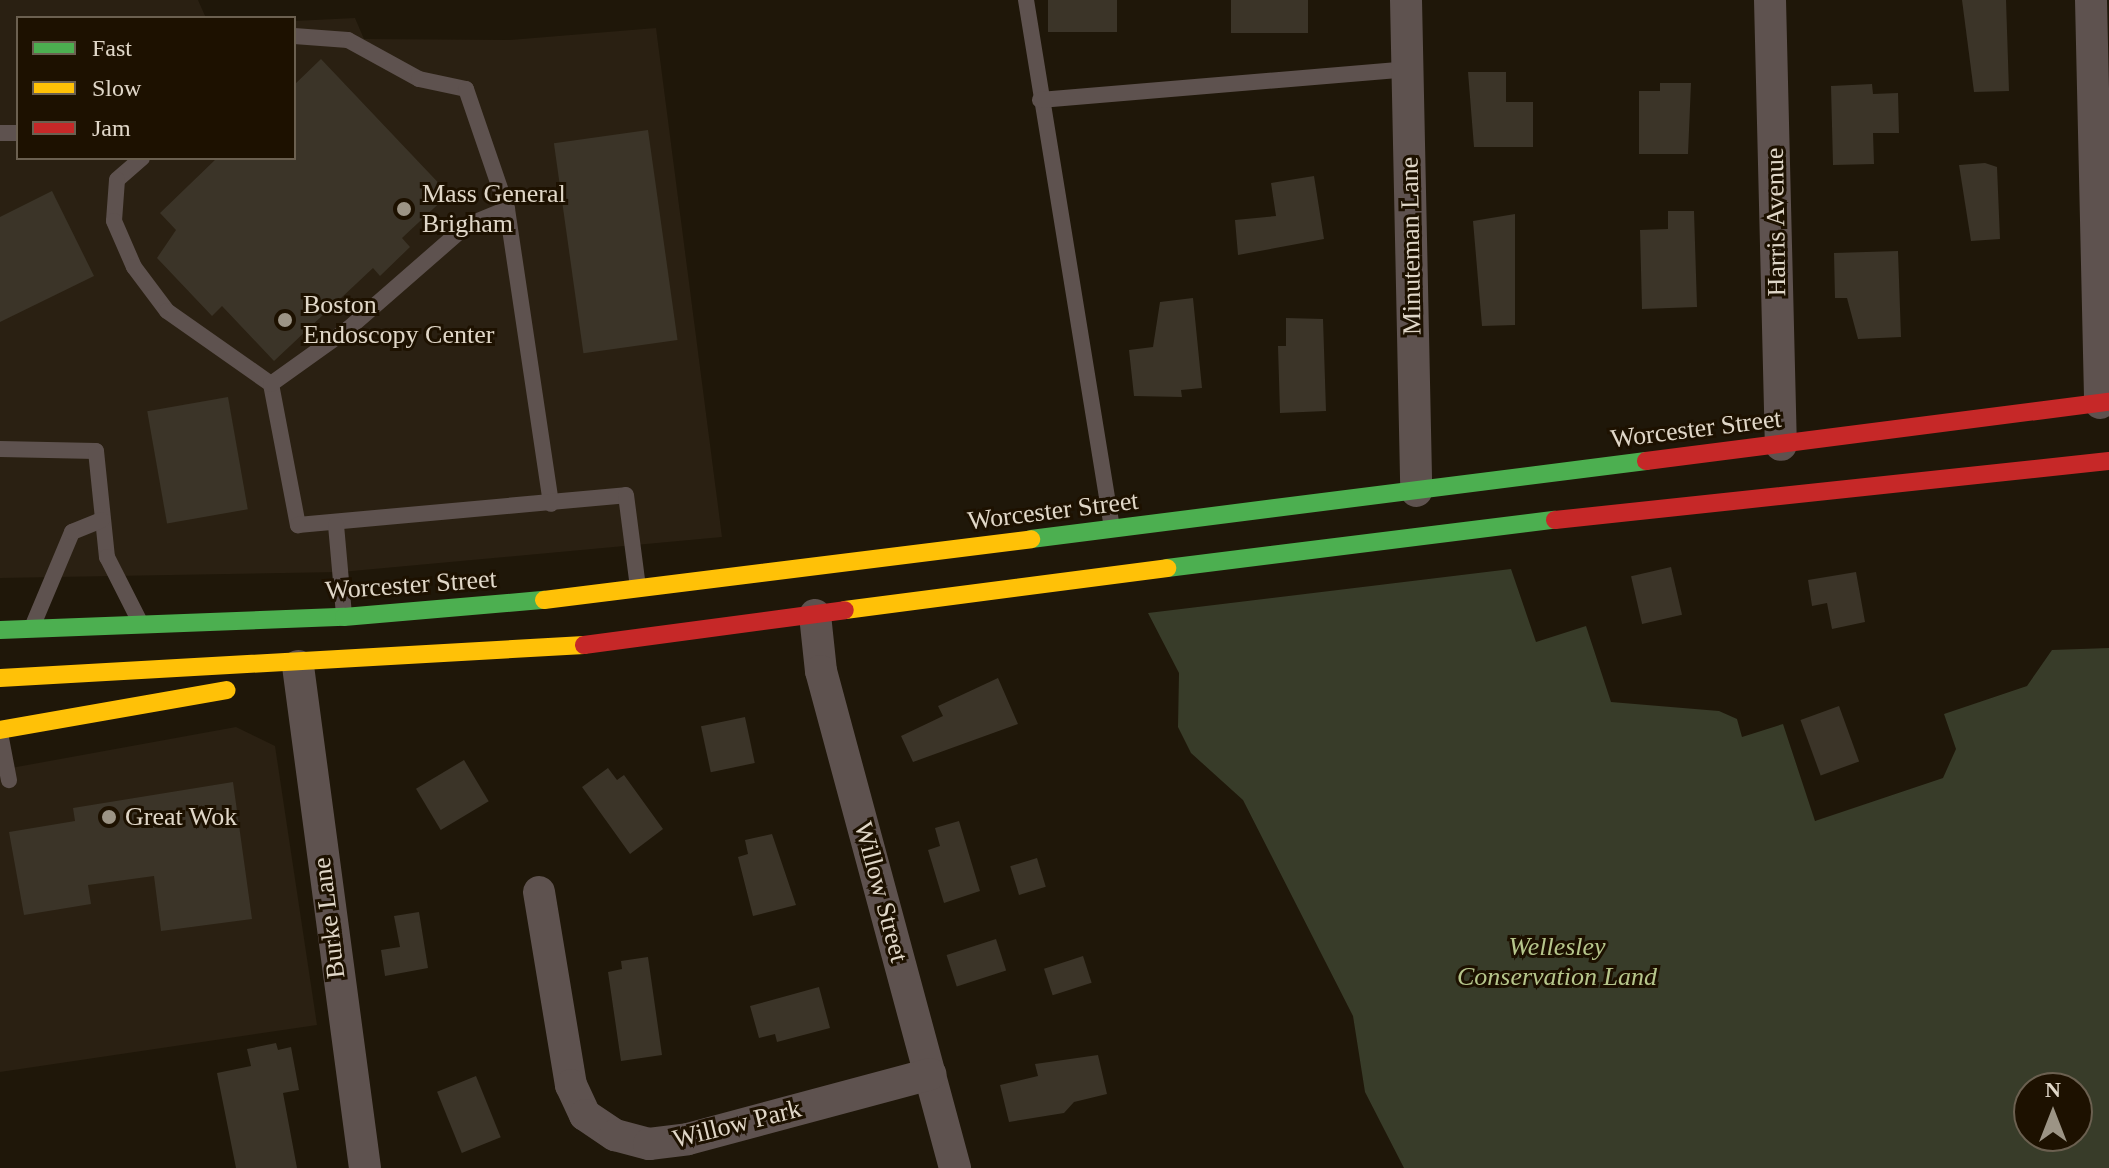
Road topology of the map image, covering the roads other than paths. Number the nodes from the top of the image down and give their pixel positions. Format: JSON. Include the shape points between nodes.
{"nodes":[{"id":1,"x":1026,"y":0,"type":"edge"},
{"id":2,"x":1406,"y":0,"type":"edge"},
{"id":3,"x":1770,"y":0,"type":"edge"},
{"id":4,"x":2091,"y":0,"type":"edge"},
{"id":5,"x":296,"y":36,"type":"edge"},
{"id":6,"x":1407,"y":69,"type":"junction"},
{"id":7,"x":1040,"y":100,"type":"junction"},
{"id":8,"x":140,"y":160,"type":"edge"},
{"id":9,"x":507,"y":209,"type":"junction"},
{"id":10,"x":271,"y":384,"type":"junction"},
{"id":11,"x":2105,"y":403,"type":"edge"},
{"id":12,"x":1781,"y":445,"type":"junction"},
{"id":13,"x":0,"y":449,"type":"edge"},
{"id":14,"x":2109,"y":461,"type":"edge"},
{"id":15,"x":1416,"y":491,"type":"junction"},
{"id":16,"x":551,"y":504,"type":"junction"},
{"id":17,"x":102,"y":520,"type":"junction"},
{"id":18,"x":336,"y":525,"type":"junction"},
{"id":19,"x":1113,"y":529,"type":"junction"},
{"id":20,"x":639,"y":590,"type":"junction"},
{"id":21,"x":815,"y":615,"type":"junction"},
{"id":22,"x":344,"y":617,"type":"junction"},
{"id":23,"x":142,"y":625,"type":"junction"},
{"id":24,"x":31,"y":629,"type":"junction"},
{"id":25,"x":0,"y":630,"type":"edge"},
{"id":26,"x":298,"y":666,"type":"junction"},
{"id":27,"x":0,"y":678,"type":"edge"},
{"id":28,"x":0,"y":732,"type":"edge"},
{"id":29,"x":9,"y":780,"type":"dead end"},
{"id":30,"x":539,"y":892,"type":"dead end"},
{"id":31,"x":930,"y":1074,"type":"junction"},
{"id":32,"x":365,"y":1168,"type":"edge"},
{"id":33,"x":955,"y":1168,"type":"edge"}],
"edges":[{"from":1,"to":7,"type":"lane"},
{"from":2,"to":6,"type":"street","name":"Minuteman Lane"},
{"from":3,"to":12,"type":"street","name":"Harris Avenue"},
{"from":4,"to":11,"type":"street"},
{"from":5,"to":9,"type":"lane","via":[[348,40],[419,79],[466,89]]},
{"from":6,"to":7,"type":"lane"},
{"from":6,"to":15,"type":"street","name":"Minuteman Lane"},
{"from":7,"to":19,"type":"lane"},
{"from":8,"to":10,"type":"lane","via":[[112,192],[112,216],[134,267],[180,322]]},
{"from":9,"to":10,"type":"lane","via":[[466,226],[348,329]]},
{"from":9,"to":16,"type":"lane"},
{"from":10,"to":18,"type":"lane","via":[[294,520],[305,527]]},
{"from":11,"to":12,"type":"highway","name":"Worcester Street"},
{"from":12,"to":15,"type":"highway","name":"Worcester Street"},
{"from":13,"to":17,"type":"lane","via":[[96,451]]},
{"from":14,"to":21,"type":"highway","via":[[1428,533]]},
{"from":15,"to":19,"type":"highway","name":"Worcester Street"},
{"from":16,"to":18,"type":"lane"},
{"from":16,"to":20,"type":"lane","via":[[626,495]]},
{"from":17,"to":23,"type":"lane","via":[[113,576]]},
{"from":17,"to":24,"type":"lane","via":[[72,532],[55,587]]},
{"from":18,"to":22,"type":"lane"},
{"from":19,"to":20,"type":"highway","name":"Worcester Street"},
{"from":20,"to":22,"type":"highway","name":"Worcester Street"},
{"from":21,"to":26,"type":"highway","via":[[561,647]]},
{"from":21,"to":31,"type":"street","name":"Willow Street","via":[[821,671]]},
{"from":22,"to":23,"type":"highway","name":"Worcester Street"},
{"from":23,"to":24,"type":"highway","name":"Worcester Street"},
{"from":24,"to":25,"type":"highway","name":"Worcester Street"},
{"from":26,"to":27,"type":"highway"},
{"from":26,"to":28,"type":"highway","via":[[207,697]]},
{"from":26,"to":32,"type":"street","name":"Burke Lane"},
{"from":28,"to":29,"type":"lane"},
{"from":30,"to":31,"type":"street","name":"Willow Park","via":[[571,1085],[585,1115],[615,1135],[649,1144],[688,1139]]},
{"from":31,"to":33,"type":"street","name":"Willow Street"}]}
